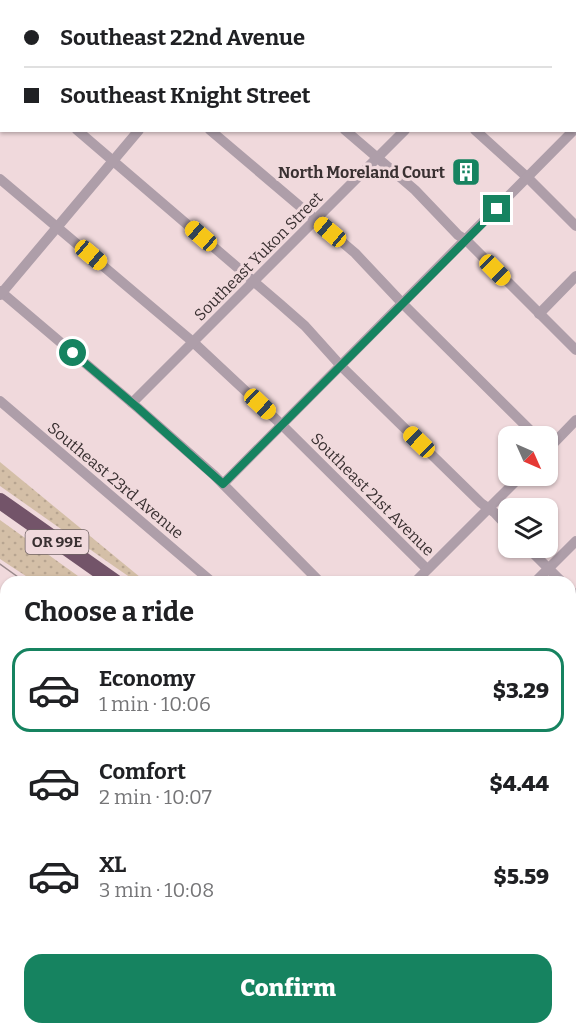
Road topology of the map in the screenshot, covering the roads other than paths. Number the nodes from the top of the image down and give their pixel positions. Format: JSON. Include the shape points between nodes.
{"nodes":[{"id":1,"x":79,"y":132,"type":"edge"},
{"id":2,"x":138,"y":132,"type":"edge"},
{"id":3,"x":212,"y":132,"type":"edge"},
{"id":4,"x":347,"y":132,"type":"edge"},
{"id":5,"x":403,"y":132,"type":"edge"},
{"id":6,"x":477,"y":132,"type":"edge"},
{"id":7,"x":573,"y":132,"type":"edge"},
{"id":8,"x":377,"y":158,"type":"junction"},
{"id":9,"x":114,"y":161,"type":"junction"},
{"id":10,"x":528,"y":178,"type":"junction"},
{"id":11,"x":0,"y":179,"type":"edge"},
{"id":12,"x":316,"y":220,"type":"junction"},
{"id":13,"x":576,"y":226,"type":"edge"},
{"id":14,"x":57,"y":227,"type":"junction"},
{"id":15,"x":466,"y":240,"type":"junction"},
{"id":16,"x":576,"y":276,"type":"edge"},
{"id":17,"x":254,"y":281,"type":"junction"},
{"id":18,"x":1,"y":293,"type":"edge"},
{"id":19,"x":403,"y":304,"type":"junction"},
{"id":20,"x":539,"y":314,"type":"junction"},
{"id":21,"x":194,"y":342,"type":"junction"},
{"id":22,"x":576,"y":350,"type":"edge"},
{"id":23,"x":341,"y":366,"type":"junction"},
{"id":24,"x":0,"y":401,"type":"edge"},
{"id":25,"x":132,"y":403,"type":"junction"},
{"id":26,"x":576,"y":420,"type":"edge"},
{"id":27,"x":282,"y":425,"type":"junction"},
{"id":28,"x":526,"y":426,"type":"edge"},
{"id":29,"x":558,"y":439,"type":"edge"},
{"id":30,"x":223,"y":484,"type":"junction"},
{"id":31,"x":511,"y":486,"type":"edge"},
{"id":32,"x":0,"y":501,"type":"edge"},
{"id":33,"x":488,"y":508,"type":"junction"},
{"id":34,"x":0,"y":512,"type":"edge"},
{"id":35,"x":498,"y":516,"type":"edge"},
{"id":36,"x":576,"y":541,"type":"edge"},
{"id":37,"x":538,"y":558,"type":"edge"},
{"id":38,"x":548,"y":568,"type":"junction"},
{"id":39,"x":427,"y":569,"type":"junction"},
{"id":40,"x":91,"y":576,"type":"edge"},
{"id":41,"x":106,"y":576,"type":"edge"},
{"id":42,"x":205,"y":576,"type":"edge"},
{"id":43,"x":314,"y":576,"type":"edge"},
{"id":44,"x":421,"y":576,"type":"edge"},
{"id":45,"x":541,"y":576,"type":"edge"},
{"id":46,"x":556,"y":576,"type":"edge"}],
"edges":[{"from":1,"to":9,"type":"street"},
{"from":2,"to":9,"type":"street"},
{"from":3,"to":12,"type":"street"},
{"from":4,"to":8,"type":"street"},
{"from":5,"to":8,"type":"street","name":"Southeast Yukon Street"},
{"from":6,"to":10,"type":"street"},
{"from":7,"to":10,"type":"street"},
{"from":8,"to":12,"type":"street","name":"Southeast Yukon Street"},
{"from":8,"to":15,"type":"street"},
{"from":9,"to":14,"type":"street"},
{"from":9,"to":17,"type":"street"},
{"from":10,"to":13,"type":"street"},
{"from":10,"to":15,"type":"street"},
{"from":11,"to":14,"type":"street","name":"Southeast 21st Avenue"},
{"from":12,"to":17,"type":"street","name":"Southeast Yukon Street"},
{"from":12,"to":19,"type":"street","via":[[355,253]]},
{"from":14,"to":18,"type":"street"},
{"from":14,"to":21,"type":"street","name":"Southeast 21st Avenue"},
{"from":15,"to":19,"type":"street"},
{"from":15,"to":20,"type":"street"},
{"from":16,"to":20,"type":"street"},
{"from":17,"to":21,"type":"street","name":"Southeast Yukon Street"},
{"from":17,"to":23,"type":"street","via":[[305,326]]},
{"from":18,"to":25,"type":"street"},
{"from":19,"to":23,"type":"street"},
{"from":19,"to":28,"type":"street"},
{"from":20,"to":22,"type":"street"},
{"from":21,"to":25,"type":"street","name":"Southeast Yukon Street"},
{"from":21,"to":27,"type":"street","name":"Southeast 21st Avenue"},
{"from":23,"to":27,"type":"street"},
{"from":23,"to":33,"type":"street"},
{"from":24,"to":42,"type":"street","name":"Southeast 23rd Avenue"},
{"from":25,"to":30,"type":"street"},
{"from":26,"to":29,"type":"street"},
{"from":27,"to":30,"type":"street"},
{"from":27,"to":39,"type":"street","name":"Southeast 21st Avenue"},
{"from":30,"to":43,"type":"street"},
{"from":31,"to":33,"type":"street"},
{"from":32,"to":41,"type":"highway","number":"OR 99E"},
{"from":33,"to":35,"type":"street"},
{"from":33,"to":39,"type":"street"},
{"from":34,"to":40,"type":"highway","number":"OR 99E"},
{"from":36,"to":38,"type":"street"},
{"from":37,"to":38,"type":"street"},
{"from":38,"to":45,"type":"street"},
{"from":38,"to":46,"type":"street"},
{"from":39,"to":44,"type":"street"}]}
